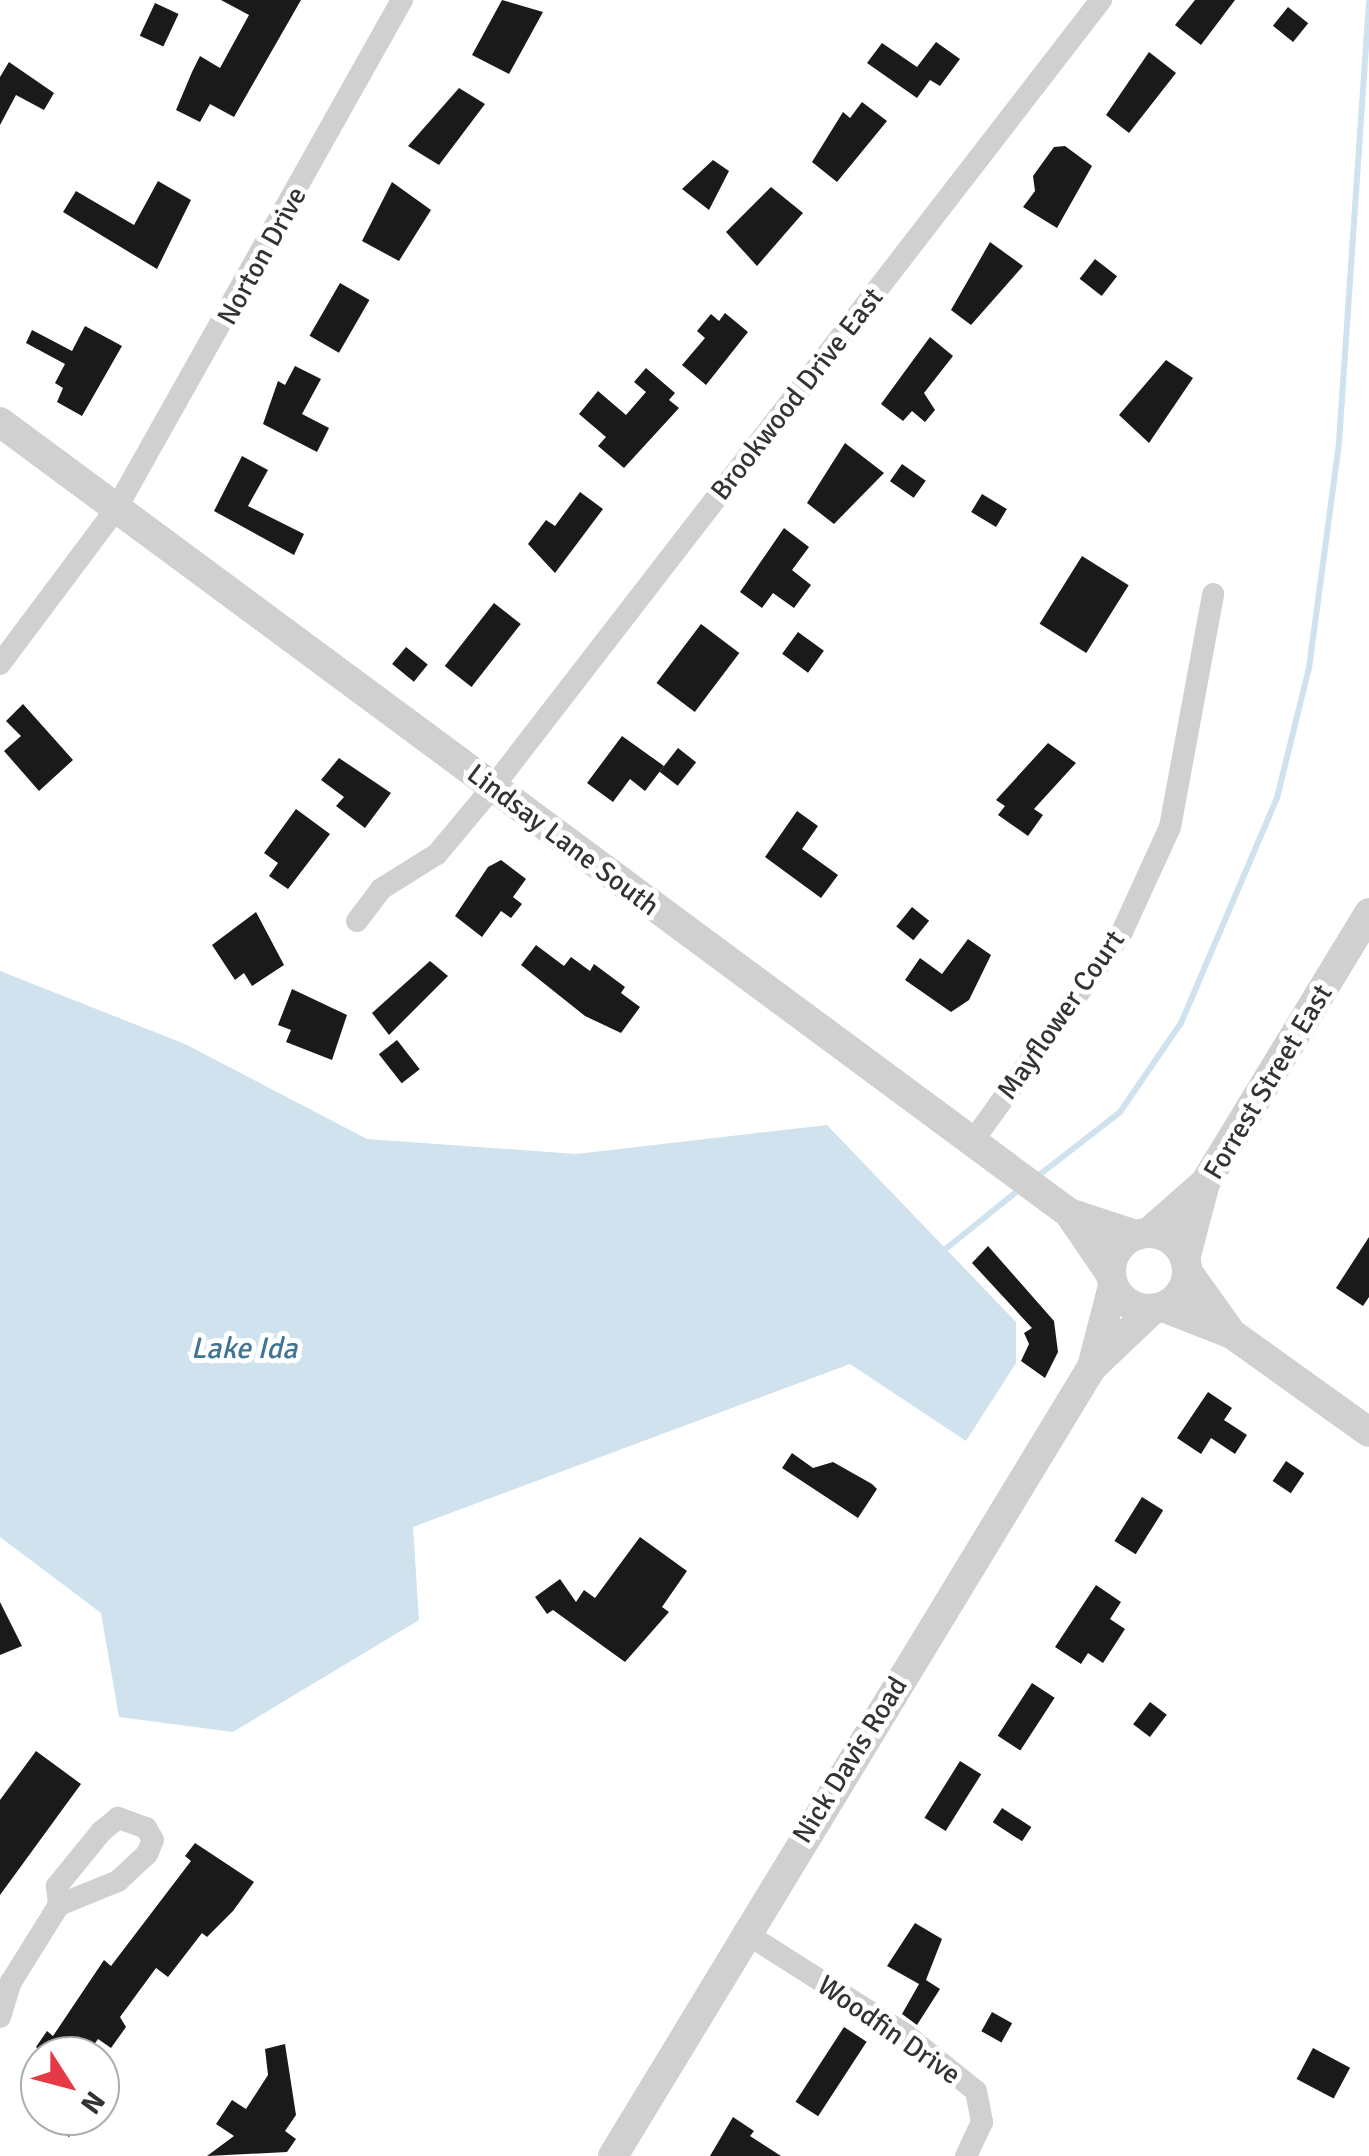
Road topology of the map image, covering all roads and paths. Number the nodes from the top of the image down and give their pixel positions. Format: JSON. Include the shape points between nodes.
{"nodes":[{"id":1,"x":402,"y":0,"type":"edge"},
{"id":2,"x":1100,"y":0,"type":"edge"},
{"id":3,"x":0,"y":422,"type":"edge"},
{"id":4,"x":116,"y":509,"type":"junction"},
{"id":5,"x":1213,"y":594,"type":"dead end"},
{"id":6,"x":0,"y":664,"type":"edge"},
{"id":7,"x":493,"y":787,"type":"junction"},
{"id":8,"x":1369,"y":913,"type":"edge"},
{"id":9,"x":357,"y":921,"type":"dead end"},
{"id":10,"x":973,"y":1141,"type":"junction"},
{"id":11,"x":1204,"y":1183,"type":"junction"},
{"id":12,"x":1069,"y":1213,"type":"junction"},
{"id":13,"x":1142,"y":1234,"type":"junction"},
{"id":14,"x":1186,"y":1264,"type":"junction"},
{"id":15,"x":1112,"y":1280,"type":"junction"},
{"id":16,"x":1157,"y":1308,"type":"junction"},
{"id":17,"x":1232,"y":1334,"type":"junction"},
{"id":18,"x":1092,"y":1368,"type":"junction"},
{"id":19,"x":1369,"y":1432,"type":"edge"},
{"id":20,"x":59,"y":1905,"type":"dead end"},
{"id":21,"x":744,"y":1932,"type":"junction"},
{"id":22,"x":0,"y":2017,"type":"edge"},
{"id":23,"x":613,"y":2156,"type":"edge"},
{"id":24,"x":966,"y":2156,"type":"edge"}],
"edges":[{"from":1,"to":4,"type":"street","name":"Norton Drive"},
{"from":2,"to":7,"type":"street","name":"Brookwood Drive East"},
{"from":3,"to":4,"type":"street","name":"Lindsay Lane South"},
{"from":4,"to":6,"type":"street","name":"Norton Drive"},
{"from":4,"to":7,"type":"street","name":"Lindsay Lane South"},
{"from":5,"to":10,"type":"street","name":"Mayflower Court","via":[[1170,826],[1122,932]]},
{"from":7,"to":9,"type":"street","name":"Brookwood Drive East","via":[[437,854],[381,889]]},
{"from":7,"to":10,"type":"street","name":"Lindsay Lane South"},
{"from":8,"to":11,"type":"street","name":"Forrest Street East"},
{"from":10,"to":12,"type":"street","name":"Lindsay Lane South"},
{"from":11,"to":13,"type":"street"},
{"from":11,"to":14,"type":"street","name":"Forrest Street East"},
{"from":12,"to":13,"type":"street","name":"Lindsay Lane South"},
{"from":12,"to":15,"type":"street"},
{"from":13,"to":14,"type":"street","via":[[1171,1239]]},
{"from":13,"to":15,"type":"street","via":[[1118,1249]]},
{"from":14,"to":16,"type":"street","via":[[1180,1294]]},
{"from":14,"to":17,"type":"street"},
{"from":15,"to":16,"type":"street","via":[[1131,1305]]},
{"from":15,"to":18,"type":"street","name":"Nick Davis Road"},
{"from":16,"to":17,"type":"street"},
{"from":16,"to":18,"type":"street","name":"Nick Davis Road"},
{"from":17,"to":19,"type":"street"},
{"from":18,"to":21,"type":"street","name":"Nick Davis Road"},
{"from":20,"to":22,"type":"street","via":[[11,1982]]},
{"from":21,"to":23,"type":"street","name":"Nick Davis Road"},
{"from":21,"to":24,"type":"street","name":"Woodfin Drive","via":[[905,2034],[976,2092],[982,2122]]}]}
